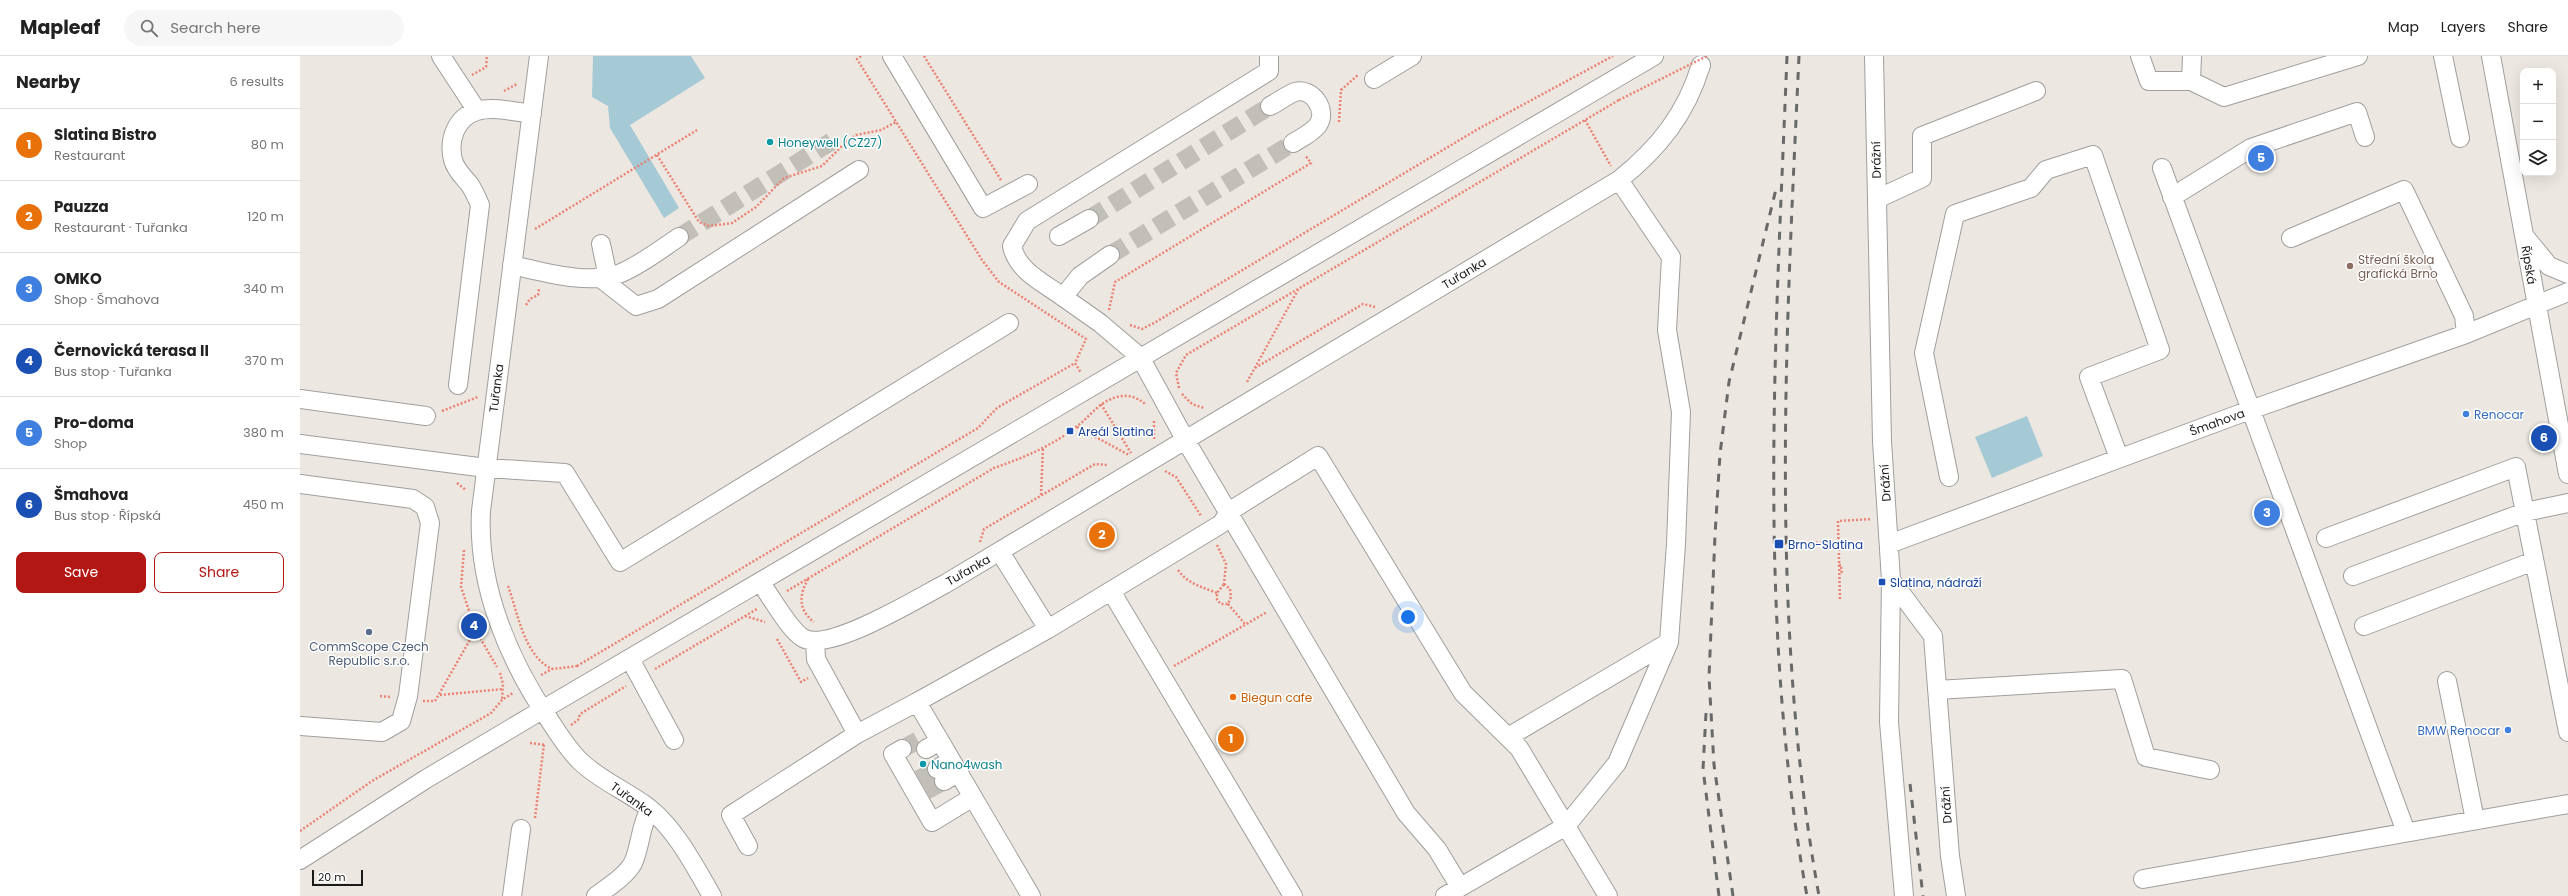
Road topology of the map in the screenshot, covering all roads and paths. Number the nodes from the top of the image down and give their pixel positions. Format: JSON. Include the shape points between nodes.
{"nodes":[{"id":1,"x":440,"y":56,"type":"edge"},
{"id":2,"x":487,"y":56,"type":"edge"},
{"id":3,"x":540,"y":56,"type":"edge"},
{"id":4,"x":861,"y":56,"type":"edge"},
{"id":5,"x":892,"y":56,"type":"edge"},
{"id":6,"x":924,"y":56,"type":"edge"},
{"id":7,"x":1269,"y":56,"type":"edge"},
{"id":8,"x":1412,"y":56,"type":"edge"},
{"id":9,"x":1613,"y":56,"type":"edge"},
{"id":10,"x":1654,"y":56,"type":"edge"},
{"id":11,"x":1874,"y":56,"type":"edge"},
{"id":12,"x":2140,"y":56,"type":"edge"},
{"id":13,"x":2192,"y":56,"type":"edge"},
{"id":14,"x":2358,"y":56,"type":"edge"},
{"id":15,"x":2444,"y":56,"type":"edge"},
{"id":16,"x":2491,"y":56,"type":"edge"},
{"id":17,"x":1704,"y":60,"type":"edge"},
{"id":18,"x":476,"y":79,"type":"dead end"},
{"id":19,"x":1374,"y":79,"type":"dead end"},
{"id":20,"x":521,"y":80,"type":"dead end"},
{"id":21,"x":2191,"y":81,"type":"junction"},
{"id":22,"x":2036,"y":91,"type":"dead end"},
{"id":23,"x":502,"y":92,"type":"dead end"},
{"id":24,"x":1270,"y":106,"type":"tunnel mouth"},
{"id":25,"x":477,"y":110,"type":"junction"},
{"id":26,"x":532,"y":114,"type":"junction"},
{"id":27,"x":1585,"y":120,"type":"junction"},
{"id":28,"x":896,"y":122,"type":"junction"},
{"id":29,"x":697,"y":130,"type":"dead end"},
{"id":30,"x":2365,"y":137,"type":"dead end"},
{"id":31,"x":2460,"y":138,"type":"dead end"},
{"id":32,"x":1295,"y":142,"type":"joint"},
{"id":33,"x":657,"y":156,"type":"junction"},
{"id":34,"x":2162,"y":168,"type":"dead end"},
{"id":35,"x":859,"y":170,"type":"dead end"},
{"id":36,"x":1614,"y":171,"type":"junction"},
{"id":37,"x":1002,"y":182,"type":"dead end"},
{"id":38,"x":1028,"y":184,"type":"dead end"},
{"id":39,"x":2172,"y":197,"type":"junction"},
{"id":40,"x":1877,"y":199,"type":"junction"},
{"id":41,"x":1089,"y":219,"type":"tunnel mouth"},
{"id":42,"x":535,"y":222,"type":"dead end"},
{"id":43,"x":534,"y":230,"type":"junction"},
{"id":44,"x":534,"y":234,"type":"dead end"},
{"id":45,"x":2523,"y":234,"type":"junction"},
{"id":46,"x":1059,"y":236,"type":"dead end"},
{"id":47,"x":679,"y":237,"type":"tunnel mouth"},
{"id":48,"x":2291,"y":238,"type":"dead end"},
{"id":49,"x":601,"y":244,"type":"dead end"},
{"id":50,"x":1110,"y":255,"type":"tunnel mouth"},
{"id":51,"x":512,"y":264,"type":"junction"},
{"id":52,"x":542,"y":272,"type":"junction"},
{"id":53,"x":2568,"y":274,"type":"edge"},
{"id":54,"x":603,"y":277,"type":"junction"},
{"id":55,"x":1299,"y":288,"type":"junction"},
{"id":56,"x":2568,"y":292,"type":"edge"},
{"id":57,"x":1064,"y":297,"type":"junction"},
{"id":58,"x":1377,"y":307,"type":"dead end"},
{"id":59,"x":2537,"y":307,"type":"junction"},
{"id":60,"x":524,"y":312,"type":"dead end"},
{"id":61,"x":1106,"y":319,"type":"junction"},
{"id":62,"x":1008,"y":323,"type":"dead end"},
{"id":63,"x":1128,"y":324,"type":"dead end"},
{"id":64,"x":2466,"y":334,"type":"junction"},
{"id":65,"x":1086,"y":339,"type":"junction"},
{"id":66,"x":1140,"y":357,"type":"junction"},
{"id":67,"x":1075,"y":363,"type":"junction"},
{"id":68,"x":1255,"y":368,"type":"junction"},
{"id":69,"x":458,"y":385,"type":"dead end"},
{"id":70,"x":1090,"y":386,"type":"junction"},
{"id":71,"x":1244,"y":387,"type":"dead end"},
{"id":72,"x":496,"y":391,"type":"junction"},
{"id":73,"x":300,"y":399,"type":"edge"},
{"id":74,"x":1101,"y":405,"type":"junction"},
{"id":75,"x":1148,"y":408,"type":"dead end"},
{"id":76,"x":1208,"y":409,"type":"dead end"},
{"id":77,"x":2250,"y":410,"type":"junction"},
{"id":78,"x":1152,"y":415,"type":"dead end"},
{"id":79,"x":426,"y":416,"type":"joint"},
{"id":80,"x":1077,"y":427,"type":"junction"},
{"id":81,"x":1186,"y":441,"type":"junction"},
{"id":82,"x":300,"y":444,"type":"edge"},
{"id":83,"x":1151,"y":444,"type":"dead end"},
{"id":84,"x":1043,"y":447,"type":"junction"},
{"id":85,"x":1134,"y":458,"type":"junction"},
{"id":86,"x":2119,"y":458,"type":"junction"},
{"id":87,"x":1128,"y":460,"type":"dead end"},
{"id":88,"x":1115,"y":466,"type":"dead end"},
{"id":89,"x":486,"y":468,"type":"junction"},
{"id":90,"x":1159,"y":474,"type":"dead end"},
{"id":91,"x":2568,"y":474,"type":"edge"},
{"id":92,"x":1949,"y":477,"type":"dead end"},
{"id":93,"x":300,"y":484,"type":"edge"},
{"id":94,"x":1041,"y":496,"type":"junction"},
{"id":95,"x":2568,"y":503,"type":"edge"},
{"id":96,"x":1230,"y":511,"type":"junction"},
{"id":97,"x":2525,"y":512,"type":"junction"},
{"id":98,"x":1878,"y":519,"type":"dead end"},
{"id":99,"x":1210,"y":531,"type":"junction"},
{"id":100,"x":2326,"y":538,"type":"dead end"},
{"id":101,"x":1842,"y":542,"type":"dead end"},
{"id":102,"x":1838,"y":543,"type":"junction"},
{"id":103,"x":980,"y":544,"type":"dead end"},
{"id":104,"x":1780,"y":544,"type":"dead end"},
{"id":105,"x":1889,"y":544,"type":"junction"},
{"id":106,"x":1000,"y":552,"type":"junction"},
{"id":107,"x":1170,"y":555,"type":"junction"},
{"id":108,"x":2534,"y":561,"type":"junction"},
{"id":109,"x":2354,"y":576,"type":"dead end"},
{"id":110,"x":505,"y":578,"type":"dead end"},
{"id":111,"x":808,"y":579,"type":"junction"},
{"id":112,"x":1891,"y":580,"type":"junction"},
{"id":113,"x":760,"y":582,"type":"junction"},
{"id":114,"x":1224,"y":584,"type":"junction"},
{"id":115,"x":1111,"y":591,"type":"junction"},
{"id":116,"x":1217,"y":593,"type":"junction"},
{"id":117,"x":773,"y":600,"type":"junction"},
{"id":118,"x":1840,"y":600,"type":"dead end"},
{"id":119,"x":1228,"y":604,"type":"junction"},
{"id":120,"x":1270,"y":610,"type":"dead end"},
{"id":121,"x":745,"y":616,"type":"junction"},
{"id":122,"x":767,"y":624,"type":"dead end"},
{"id":123,"x":1245,"y":624,"type":"junction"},
{"id":124,"x":2364,"y":626,"type":"dead end"},
{"id":125,"x":1048,"y":629,"type":"junction"},
{"id":126,"x":476,"y":631,"type":"dead end"},
{"id":127,"x":817,"y":633,"type":"junction"},
{"id":128,"x":775,"y":635,"type":"dead end"},
{"id":129,"x":1669,"y":642,"type":"junction"},
{"id":130,"x":630,"y":659,"type":"junction"},
{"id":131,"x":577,"y":666,"type":"dead end"},
{"id":132,"x":1172,"y":667,"type":"dead end"},
{"id":133,"x":552,"y":669,"type":"dead end"},
{"id":134,"x":822,"y":670,"type":"junction"},
{"id":135,"x":640,"y":678,"type":"junction"},
{"id":136,"x":2446,"y":681,"type":"dead end"},
{"id":137,"x":503,"y":689,"type":"dead end"},
{"id":138,"x":1937,"y":690,"type":"junction"},
{"id":139,"x":439,"y":695,"type":"junction"},
{"id":140,"x":502,"y":700,"type":"dead end"},
{"id":141,"x":428,"y":702,"type":"dead end"},
{"id":142,"x":917,"y":702,"type":"junction"},
{"id":143,"x":542,"y":710,"type":"junction"},
{"id":144,"x":300,"y":726,"type":"edge"},
{"id":145,"x":2568,"y":732,"type":"edge"},
{"id":146,"x":558,"y":733,"type":"junction"},
{"id":147,"x":857,"y":734,"type":"junction"},
{"id":148,"x":1508,"y":737,"type":"junction"},
{"id":149,"x":674,"y":740,"type":"dead end"},
{"id":150,"x":903,"y":758,"type":"dead end"},
{"id":151,"x":2210,"y":770,"type":"dead end"},
{"id":152,"x":973,"y":797,"type":"junction"},
{"id":153,"x":2568,"y":804,"type":"edge"},
{"id":154,"x":650,"y":809,"type":"junction"},
{"id":155,"x":2475,"y":820,"type":"junction"},
{"id":156,"x":528,"y":825,"type":"joint"},
{"id":157,"x":1566,"y":826,"type":"junction"},
{"id":158,"x":300,"y":831,"type":"edge"},
{"id":159,"x":2406,"y":832,"type":"junction"},
{"id":160,"x":748,"y":846,"type":"dead end"},
{"id":161,"x":300,"y":860,"type":"edge"},
{"id":162,"x":2143,"y":879,"type":"dead end"},
{"id":163,"x":1452,"y":892,"type":"edge"},
{"id":164,"x":512,"y":896,"type":"edge"},
{"id":165,"x":596,"y":896,"type":"edge"},
{"id":166,"x":712,"y":896,"type":"edge"},
{"id":167,"x":1031,"y":896,"type":"edge"},
{"id":168,"x":1293,"y":896,"type":"edge"},
{"id":169,"x":1608,"y":896,"type":"edge"},
{"id":170,"x":1904,"y":896,"type":"edge"},
{"id":171,"x":1956,"y":896,"type":"edge"}],
"edges":[{"from":1,"to":25,"type":"street"},
{"from":2,"to":18,"type":"path","via":[[486,67],[472,74]]},
{"from":3,"to":26,"type":"street","name":"Tuřanka"},
{"from":4,"to":28,"type":"path","via":[[857,59]]},
{"from":5,"to":38,"type":"street","via":[[984,208]]},
{"from":6,"to":37,"type":"path"},
{"from":7,"to":57,"type":"street","via":[[1269,71],[1026,221],[1012,246],[1015,258],[1026,270]]},
{"from":8,"to":19,"type":"street"},
{"from":9,"to":63,"type":"path","via":[[1478,129],[1154,323],[1142,329]]},
{"from":10,"to":66,"type":"street"},
{"from":11,"to":40,"type":"street","name":"Drážní"},
{"from":12,"to":21,"type":"street","via":[[2149,81]]},
{"from":13,"to":21,"type":"street"},
{"from":14,"to":21,"type":"street","via":[[2224,97]]},
{"from":15,"to":31,"type":"street"},
{"from":16,"to":45,"type":"street","name":"Řípská"},
{"from":17,"to":27,"type":"path","bridge":true,"via":[[1619,100]]},
{"from":17,"to":36,"type":"street","name":"Tuřanka","via":[[1685,106],[1668,134],[1644,160]]},
{"from":20,"to":23,"type":"path","via":[[516,86]]},
{"from":22,"to":40,"type":"street","via":[[1922,136],[1922,178]]},
{"from":24,"to":32,"type":"street","via":[[1296,92],[1307,93],[1319,103],[1319,122]]},
{"from":25,"to":26,"type":"street"},
{"from":25,"to":69,"type":"street","via":[[458,123],[453,143],[453,160],[458,172],[471,186],[480,204]]},
{"from":26,"to":51,"type":"street","name":"Tuřanka"},
{"from":27,"to":36,"type":"path"},
{"from":27,"to":55,"type":"path"},
{"from":28,"to":33,"type":"path","via":[[881,130],[856,135],[822,166],[784,178],[747,214],[722,226],[709,226],[699,222]]},
{"from":28,"to":65,"type":"path","via":[[982,260],[1000,282]]},
{"from":29,"to":33,"type":"path"},
{"from":30,"to":39,"type":"street","via":[[2357,112],[2251,148]]},
{"from":32,"to":61,"type":"path","via":[[1310,163],[1115,282]]},
{"from":33,"to":43,"type":"path"},
{"from":34,"to":39,"type":"street"},
{"from":35,"to":54,"type":"street","via":[[658,299],[636,306]]},
{"from":36,"to":81,"type":"street","name":"Tuřanka"},
{"from":36,"to":129,"type":"street","via":[[1671,257],[1667,330],[1680,412],[1676,544]]},
{"from":39,"to":77,"type":"street"},
{"from":40,"to":105,"type":"street","name":"Drážní","via":[[1882,442]]},
{"from":41,"to":46,"type":"street"},
{"from":42,"to":43,"type":"path"},
{"from":43,"to":44,"type":"path"},
{"from":45,"to":53,"type":"street","via":[[2549,266]]},
{"from":45,"to":59,"type":"street","name":"Řípská"},
{"from":47,"to":54,"type":"street","via":[[634,266]]},
{"from":48,"to":64,"type":"street","via":[[2404,190],[2464,316]]},
{"from":49,"to":54,"type":"street"},
{"from":50,"to":57,"type":"street","via":[[1080,276]]},
{"from":51,"to":52,"type":"street"},
{"from":51,"to":72,"type":"street","name":"Tuřanka"},
{"from":52,"to":54,"type":"street"},
{"from":52,"to":60,"type":"path","via":[[538,295],[530,299]]},
{"from":55,"to":68,"type":"path"},
{"from":55,"to":76,"type":"path","via":[[1186,355],[1179,365],[1176,379],[1180,392],[1192,404]]},
{"from":56,"to":59,"type":"street","name":"Šmahova"},
{"from":57,"to":61,"type":"street"},
{"from":58,"to":68,"type":"path","via":[[1363,304]]},
{"from":59,"to":64,"type":"street","name":"Šmahova"},
{"from":59,"to":91,"type":"street","name":"Řípská"},
{"from":61,"to":65,"type":"path"},
{"from":61,"to":66,"type":"street"},
{"from":62,"to":89,"type":"street","via":[[620,562],[565,473]]},
{"from":64,"to":77,"type":"street","name":"Šmahova"},
{"from":65,"to":67,"type":"path"},
{"from":66,"to":70,"type":"street"},
{"from":66,"to":81,"type":"street"},
{"from":67,"to":70,"type":"path"},
{"from":67,"to":131,"type":"path","via":[[998,408],[978,428]]},
{"from":68,"to":71,"type":"path"},
{"from":70,"to":74,"type":"path"},
{"from":70,"to":113,"type":"street"},
{"from":72,"to":79,"type":"path"},
{"from":72,"to":89,"type":"street","name":"Tuřanka"},
{"from":73,"to":79,"type":"street"},
{"from":74,"to":75,"type":"path","via":[[1126,395],[1141,401]]},
{"from":74,"to":80,"type":"path","via":[[1093,409]]},
{"from":74,"to":85,"type":"path"},
{"from":77,"to":86,"type":"street","name":"Šmahova"},
{"from":77,"to":159,"type":"street"},
{"from":78,"to":83,"type":"path","via":[[1155,435]]},
{"from":80,"to":84,"type":"path"},
{"from":80,"to":85,"type":"path"},
{"from":81,"to":96,"type":"street"},
{"from":81,"to":106,"type":"street","name":"Tuřanka"},
{"from":82,"to":89,"type":"street"},
{"from":84,"to":94,"type":"path"},
{"from":84,"to":111,"type":"path","via":[[1026,457],[994,468]]},
{"from":85,"to":87,"type":"path"},
{"from":86,"to":92,"type":"street","via":[[2089,377],[2160,350],[2093,156],[2046,170],[2031,188],[1955,214],[1924,353]]},
{"from":86,"to":105,"type":"street","name":"Šmahova"},
{"from":88,"to":94,"type":"path","via":[[1095,464]]},
{"from":89,"to":143,"type":"street","name":"Tuřanka","via":[[481,534],[488,584],[512,656]]},
{"from":90,"to":99,"type":"path","via":[[1164,471],[1176,477]]},
{"from":93,"to":144,"type":"street","via":[[413,499],[425,507],[430,523],[408,696],[401,721],[382,732]]},
{"from":94,"to":103,"type":"path","via":[[984,529]]},
{"from":95,"to":97,"type":"street"},
{"from":96,"to":99,"type":"street","via":[[1221,524]]},
{"from":96,"to":148,"type":"street","via":[[1318,456],[1462,693]]},
{"from":96,"to":163,"type":"street","via":[[1406,813],[1437,849]]},
{"from":97,"to":100,"type":"street","via":[[2516,467]]},
{"from":97,"to":108,"type":"street"},
{"from":97,"to":109,"type":"street"},
{"from":98,"to":102,"type":"path","via":[[1838,521]]},
{"from":99,"to":107,"type":"street"},
{"from":99,"to":114,"type":"path","via":[[1226,564]]},
{"from":101,"to":102,"type":"path"},
{"from":102,"to":104,"type":"path"},
{"from":102,"to":118,"type":"path"},
{"from":105,"to":112,"type":"street","name":"Drážní"},
{"from":106,"to":125,"type":"street"},
{"from":106,"to":127,"type":"street","name":"Tuřanka","via":[[945,584],[853,631],[834,639]]},
{"from":107,"to":115,"type":"street"},
{"from":107,"to":116,"type":"path","via":[[1184,578]]},
{"from":108,"to":124,"type":"street"},
{"from":108,"to":145,"type":"street"},
{"from":110,"to":133,"type":"path","via":[[529,646],[536,658]]},
{"from":111,"to":117,"type":"path"},
{"from":111,"to":127,"type":"path","via":[[802,593],[802,609]]},
{"from":112,"to":138,"type":"street","name":"Drážní","via":[[1933,636]]},
{"from":112,"to":170,"type":"street","via":[[1889,722]]},
{"from":113,"to":117,"type":"street"},
{"from":113,"to":130,"type":"street"},
{"from":114,"to":116,"type":"path"},
{"from":114,"to":119,"type":"path","via":[[1230,589],[1231,597]]},
{"from":115,"to":125,"type":"street"},
{"from":115,"to":168,"type":"street"},
{"from":116,"to":119,"type":"path","via":[[1217,600],[1221,604]]},
{"from":117,"to":121,"type":"path"},
{"from":117,"to":127,"type":"street","via":[[802,637]]},
{"from":119,"to":123,"type":"path"},
{"from":120,"to":123,"type":"path"},
{"from":121,"to":122,"type":"path"},
{"from":121,"to":135,"type":"path"},
{"from":123,"to":132,"type":"path"},
{"from":125,"to":142,"type":"street"},
{"from":126,"to":139,"type":"path"},
{"from":127,"to":134,"type":"street","via":[[814,653]]},
{"from":128,"to":134,"type":"path","via":[[801,682]]},
{"from":129,"to":148,"type":"street"},
{"from":129,"to":157,"type":"street","via":[[1617,763]]},
{"from":130,"to":135,"type":"street"},
{"from":130,"to":143,"type":"street"},
{"from":134,"to":147,"type":"street"},
{"from":135,"to":146,"type":"path","via":[[580,714],[578,720]]},
{"from":135,"to":149,"type":"street"},
{"from":136,"to":155,"type":"street"},
{"from":137,"to":139,"type":"path"},
{"from":138,"to":151,"type":"street","via":[[2122,679],[2146,757]]},
{"from":138,"to":171,"type":"street","name":"Drážní","via":[[1950,856]]},
{"from":139,"to":141,"type":"path","via":[[435,701]]},
{"from":140,"to":158,"type":"path","via":[[491,713],[372,781]]},
{"from":142,"to":147,"type":"street"},
{"from":142,"to":152,"type":"street","via":[[930,740],[948,771]]},
{"from":143,"to":146,"type":"street","name":"Tuřanka"},
{"from":143,"to":161,"type":"street","via":[[426,779]]},
{"from":146,"to":154,"type":"street","name":"Tuřanka","via":[[580,762]]},
{"from":146,"to":156,"type":"path","via":[[544,745]]},
{"from":147,"to":160,"type":"street","via":[[731,814]]},
{"from":148,"to":157,"type":"street","via":[[1519,748]]},
{"from":150,"to":152,"type":"street","via":[[932,822]]},
{"from":152,"to":167,"type":"street"},
{"from":153,"to":155,"type":"street"},
{"from":154,"to":165,"type":"street","via":[[643,822],[632,863],[622,875]]},
{"from":154,"to":166,"type":"street","name":"Tuřanka","via":[[682,845]]},
{"from":155,"to":159,"type":"street"},
{"from":156,"to":164,"type":"street"},
{"from":157,"to":163,"type":"street"},
{"from":157,"to":169,"type":"street"},
{"from":159,"to":162,"type":"street"}]}
